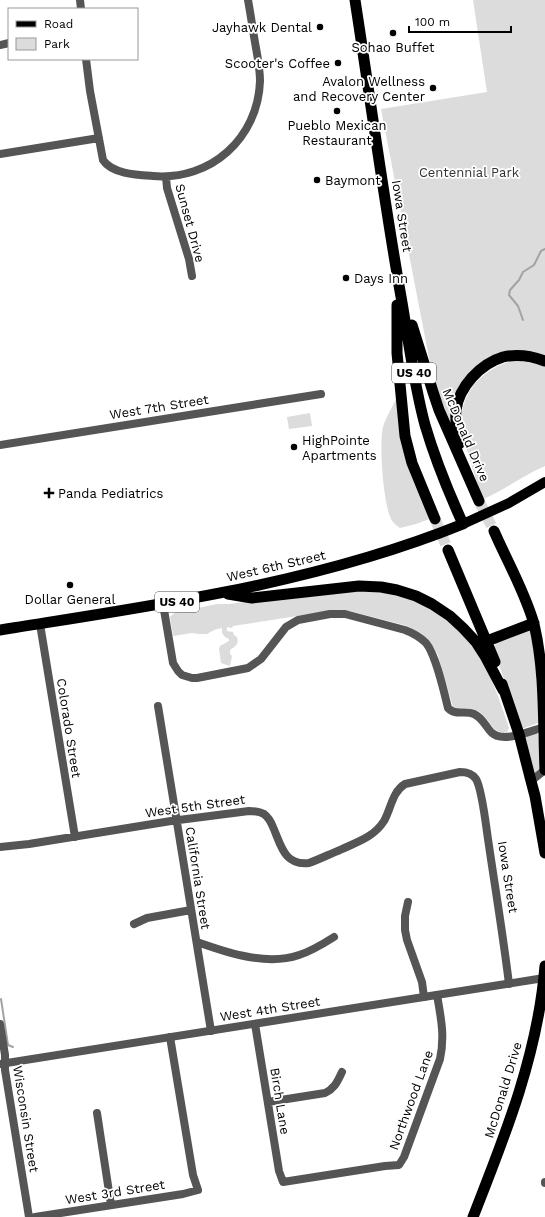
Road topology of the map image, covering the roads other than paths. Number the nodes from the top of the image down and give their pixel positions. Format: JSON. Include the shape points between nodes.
{"nodes":[{"id":1,"x":248,"y":0,"type":"edge"},
{"id":2,"x":355,"y":0,"type":"edge"},
{"id":3,"x":86,"y":60,"type":"edge"},
{"id":4,"x":99,"y":138,"type":"junction"},
{"id":5,"x":0,"y":154,"type":"edge"},
{"id":6,"x":166,"y":177,"type":"junction"},
{"id":7,"x":397,"y":274,"type":"junction"},
{"id":8,"x":192,"y":276,"type":"dead end"},
{"id":9,"x":545,"y":361,"type":"edge"},
{"id":10,"x":321,"y":394,"type":"dead end"},
{"id":11,"x":0,"y":445,"type":"edge"},
{"id":12,"x":464,"y":466,"type":"junction"},
{"id":13,"x":545,"y":482,"type":"edge"},
{"id":14,"x":479,"y":501,"type":"tunnel mouth"},
{"id":15,"x":435,"y":519,"type":"tunnel mouth"},
{"id":16,"x":463,"y":524,"type":"junction"},
{"id":17,"x":494,"y":531,"type":"tunnel mouth"},
{"id":18,"x":448,"y":550,"type":"tunnel mouth"},
{"id":19,"x":221,"y":593,"type":"junction"},
{"id":20,"x":163,"y":604,"type":"junction"},
{"id":21,"x":534,"y":623,"type":"junction"},
{"id":22,"x":40,"y":624,"type":"junction"},
{"id":23,"x":0,"y":630,"type":"edge"},
{"id":24,"x":486,"y":641,"type":"junction"},
{"id":25,"x":503,"y":690,"type":"junction"},
{"id":26,"x":158,"y":706,"type":"dead end"},
{"id":27,"x":544,"y":726,"type":"junction"},
{"id":28,"x":519,"y":734,"type":"junction"},
{"id":29,"x":545,"y":770,"type":"edge"},
{"id":30,"x":473,"y":776,"type":"joint"},
{"id":31,"x":532,"y":781,"type":"junction"},
{"id":32,"x":177,"y":820,"type":"junction"},
{"id":33,"x":74,"y":837,"type":"junction"},
{"id":34,"x":0,"y":847,"type":"edge"},
{"id":35,"x":545,"y":853,"type":"edge"},
{"id":36,"x":408,"y":902,"type":"dead end"},
{"id":37,"x":191,"y":910,"type":"junction"},
{"id":38,"x":134,"y":924,"type":"dead end"},
{"id":39,"x":334,"y":937,"type":"dead end"},
{"id":40,"x":197,"y":942,"type":"junction"},
{"id":41,"x":545,"y":966,"type":"edge"},
{"id":42,"x":544,"y":978,"type":"junction"},
{"id":43,"x":509,"y":984,"type":"junction"},
{"id":44,"x":438,"y":995,"type":"junction"},
{"id":45,"x":424,"y":997,"type":"junction"},
{"id":46,"x":0,"y":1024,"type":"edge"},
{"id":47,"x":255,"y":1024,"type":"junction"},
{"id":48,"x":211,"y":1031,"type":"junction"},
{"id":49,"x":170,"y":1037,"type":"junction"},
{"id":50,"x":2,"y":1064,"type":"edge"},
{"id":51,"x":342,"y":1072,"type":"dead end"},
{"id":52,"x":268,"y":1102,"type":"junction"},
{"id":53,"x":97,"y":1113,"type":"dead end"},
{"id":54,"x":283,"y":1182,"type":"joint"},
{"id":55,"x":112,"y":1205,"type":"junction"},
{"id":56,"x":29,"y":1217,"type":"edge"},
{"id":57,"x":35,"y":1217,"type":"edge"},
{"id":58,"x":473,"y":1217,"type":"edge"}],
"edges":[{"from":1,"to":6,"type":"street","via":[[260,72],[255,111],[245,131],[232,148],[215,162],[198,170]]},
{"from":2,"to":7,"type":"highway","name":"Iowa Street","number":"US 40"},
{"from":3,"to":4,"type":"street","name":"Sunset Drive"},
{"from":4,"to":5,"type":"street"},
{"from":4,"to":6,"type":"street","name":"Sunset Drive","via":[[103,160],[114,170]]},
{"from":6,"to":8,"type":"street","name":"Sunset Drive"},
{"from":7,"to":12,"type":"highway","name":"McDonald Drive","via":[[432,392]]},
{"from":7,"to":15,"type":"highway","via":[[397,353],[405,436],[412,463]]},
{"from":7,"to":16,"type":"highway","name":"Iowa Street","number":"US 40","via":[[425,425],[444,481]]},
{"from":9,"to":12,"type":"highway","via":[[522,356],[502,358],[486,366],[470,380],[463,390],[456,410],[456,431]]},
{"from":10,"to":11,"type":"street","name":"West 7th Street"},
{"from":12,"to":14,"type":"highway","name":"McDonald Drive"},
{"from":13,"to":16,"type":"main road","name":"West 6th Street","via":[[509,503]]},
{"from":16,"to":19,"type":"highway","name":"West 6th Street","number":"US 40","via":[[358,560]]},
{"from":17,"to":21,"type":"highway"},
{"from":18,"to":24,"type":"highway"},
{"from":19,"to":20,"type":"highway","name":"West 6th Street","number":"US 40"},
{"from":19,"to":25,"type":"highway","via":[[252,598],[359,586],[392,589],[416,596],[444,612],[476,642]]},
{"from":20,"to":22,"type":"highway","name":"West 6th Street","number":"US 40"},
{"from":20,"to":28,"type":"street","via":[[173,663],[178,671],[187,677],[197,678],[248,668],[261,659],[292,623],[326,615],[345,614],[405,630],[420,638],[433,654],[448,708],[452,712],[472,713],[498,736]]},
{"from":21,"to":24,"type":"highway"},
{"from":21,"to":27,"type":"highway","via":[[542,670]]},
{"from":22,"to":23,"type":"highway","name":"West 6th Street","number":"US 40"},
{"from":22,"to":33,"type":"street","name":"Colorado Street"},
{"from":24,"to":25,"type":"highway"},
{"from":25,"to":28,"type":"highway"},
{"from":26,"to":32,"type":"street","name":"California Street"},
{"from":27,"to":28,"type":"street"},
{"from":27,"to":29,"type":"highway"},
{"from":28,"to":31,"type":"highway"},
{"from":29,"to":31,"type":"street"},
{"from":30,"to":32,"type":"street","name":"West 5th Street","via":[[460,772],[405,784],[399,788],[387,815],[375,832],[362,840],[303,864],[286,856],[270,821],[259,812]]},
{"from":30,"to":43,"type":"street","name":"Iowa Street","via":[[478,784],[486,824]]},
{"from":31,"to":35,"type":"highway"},
{"from":32,"to":33,"type":"street","name":"West 5th Street"},
{"from":32,"to":37,"type":"street","name":"California Street"},
{"from":33,"to":34,"type":"street","name":"West 5th Street"},
{"from":36,"to":45,"type":"street","via":[[405,930],[422,982]]},
{"from":37,"to":38,"type":"street","via":[[147,918]]},
{"from":37,"to":40,"type":"street","name":"California Street"},
{"from":39,"to":40,"type":"street","via":[[309,951],[282,959],[242,956]]},
{"from":40,"to":48,"type":"street","name":"California Street"},
{"from":41,"to":42,"type":"highway","name":"McDonald Drive"},
{"from":42,"to":43,"type":"street","name":"West 4th Street"},
{"from":42,"to":58,"type":"highway","name":"McDonald Drive","via":[[538,1021],[523,1079]]},
{"from":43,"to":44,"type":"street","name":"West 4th Street"},
{"from":44,"to":45,"type":"street","name":"West 4th Street"},
{"from":44,"to":54,"type":"street","name":"Northwood Lane","via":[[443,1047],[399,1165]]},
{"from":45,"to":47,"type":"street","name":"West 4th Street"},
{"from":46,"to":50,"type":"street","name":"Wisconsin Street","via":[[5,1055]]},
{"from":47,"to":48,"type":"street","name":"West 4th Street"},
{"from":47,"to":52,"type":"street","name":"Birch Lane"},
{"from":48,"to":49,"type":"street","name":"West 4th Street"},
{"from":49,"to":50,"type":"street","name":"West 4th Street"},
{"from":49,"to":55,"type":"street","name":"West 3rd Street","via":[[193,1175],[198,1190]]},
{"from":50,"to":56,"type":"street","name":"Wisconsin Street","via":[[6,1075]]},
{"from":51,"to":52,"type":"street","via":[[331,1090],[324,1093]]},
{"from":52,"to":54,"type":"street","name":"Birch Lane"},
{"from":53,"to":55,"type":"street"},
{"from":55,"to":57,"type":"street","name":"West 3rd Street"}]}
